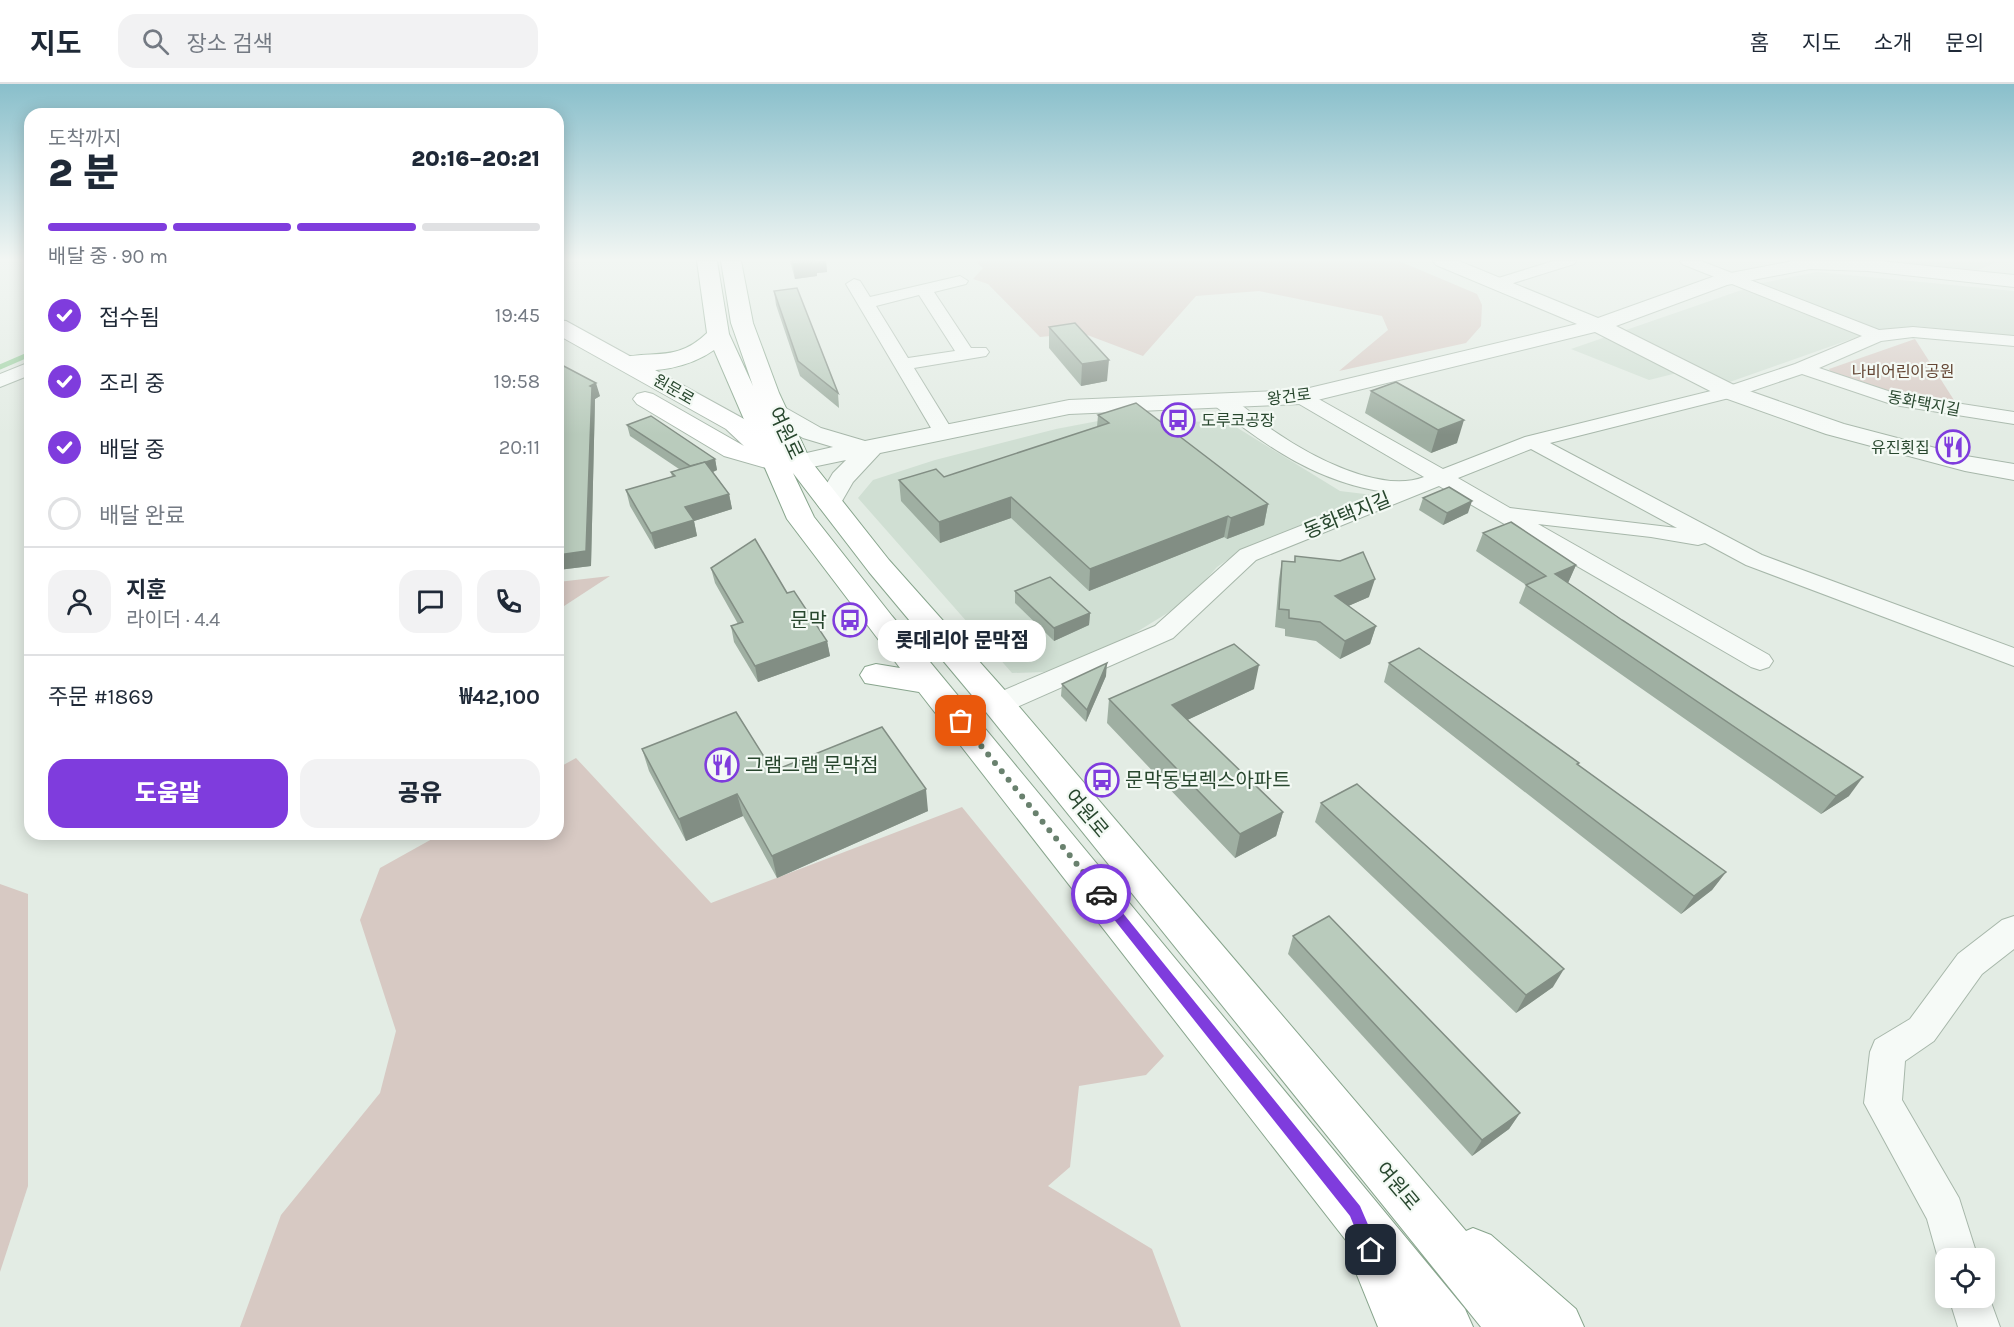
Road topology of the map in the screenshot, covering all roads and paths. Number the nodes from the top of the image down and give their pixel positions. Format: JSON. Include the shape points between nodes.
{"nodes":[{"id":1,"x":716,"y":319,"type":"edge"},
{"id":2,"x":741,"y":319,"type":"edge"},
{"id":3,"x":875,"y":319,"type":"edge"},
{"id":4,"x":947,"y":319,"type":"edge"},
{"id":5,"x":1584,"y":319,"type":"edge"},
{"id":6,"x":1615,"y":319,"type":"edge"},
{"id":7,"x":1835,"y":319,"type":"edge"},
{"id":8,"x":1598,"y":325,"type":"junction"},
{"id":9,"x":564,"y":329,"type":"edge"},
{"id":10,"x":718,"y":334,"type":"junction"},
{"id":11,"x":1877,"y":336,"type":"junction"},
{"id":12,"x":2008,"y":341,"type":"edge"},
{"id":13,"x":564,"y":354,"type":"edge"},
{"id":14,"x":2014,"y":356,"type":"edge"},
{"id":15,"x":628,"y":363,"type":"junction"},
{"id":16,"x":901,"y":365,"type":"junction"},
{"id":17,"x":1802,"y":368,"type":"junction"},
{"id":18,"x":24,"y":371,"type":"edge"},
{"id":19,"x":0,"y":381,"type":"edge"},
{"id":20,"x":1730,"y":392,"type":"junction"},
{"id":21,"x":1301,"y":397,"type":"junction"},
{"id":22,"x":1222,"y":402,"type":"junction"},
{"id":23,"x":776,"y":412,"type":"junction"},
{"id":24,"x":2014,"y":418,"type":"edge"},
{"id":25,"x":944,"y":433,"type":"junction"},
{"id":26,"x":1532,"y":441,"type":"junction"},
{"id":27,"x":870,"y":449,"type":"junction"},
{"id":28,"x":789,"y":465,"type":"junction"},
{"id":29,"x":2014,"y":472,"type":"edge"},
{"id":30,"x":1442,"y":478,"type":"junction"},
{"id":31,"x":1412,"y":489,"type":"junction"},
{"id":32,"x":829,"y":502,"type":"junction"},
{"id":33,"x":1503,"y":513,"type":"junction"},
{"id":34,"x":1721,"y":542,"type":"junction"},
{"id":35,"x":2014,"y":657,"type":"edge"},
{"id":36,"x":1760,"y":661,"type":"dead end"},
{"id":37,"x":876,"y":675,"type":"dead end"},
{"id":38,"x":930,"y":683,"type":"junction"},
{"id":39,"x":979,"y":713,"type":"junction"},
{"id":40,"x":2014,"y":930,"type":"edge"},
{"id":41,"x":1401,"y":1190,"type":"junction"},
{"id":42,"x":1355,"y":1211,"type":"junction"},
{"id":43,"x":1955,"y":1248,"type":"edge"},
{"id":44,"x":1973,"y":1308,"type":"edge"},
{"id":45,"x":1404,"y":1327,"type":"edge"},
{"id":46,"x":1447,"y":1327,"type":"edge"},
{"id":47,"x":1514,"y":1327,"type":"edge"},
{"id":48,"x":1558,"y":1327,"type":"edge"},
{"id":49,"x":1979,"y":1327,"type":"edge"}],
"edges":[{"from":1,"to":10,"type":"main road","name":"여원로"},
{"from":2,"to":23,"type":"main road","name":"여원로"},
{"from":3,"to":16,"type":"street"},
{"from":4,"to":16,"type":"street","via":[[973,353]]},
{"from":5,"to":8,"type":"street"},
{"from":6,"to":8,"type":"street","name":"왕건로"},
{"from":7,"to":11,"type":"street"},
{"from":8,"to":20,"type":"street"},
{"from":8,"to":21,"type":"street","name":"왕건로"},
{"from":9,"to":15,"type":"main road","name":"원문로"},
{"from":10,"to":15,"type":"main road","via":[[706,347],[678,360]]},
{"from":10,"to":28,"type":"main road","name":"여원로"},
{"from":11,"to":12,"type":"street","name":"동화택지길","via":[[1913,332]]},
{"from":11,"to":17,"type":"street","name":"동화택지길"},
{"from":12,"to":14,"type":"street","name":"동화택지길"},
{"from":13,"to":28,"type":"main road","name":"원문로","via":[[733,451]]},
{"from":15,"to":28,"type":"main road","name":"원문로","via":[[735,424]]},
{"from":16,"to":25,"type":"street"},
{"from":17,"to":20,"type":"street","name":"동화택지길"},
{"from":17,"to":24,"type":"street","name":"동화택지길","via":[[1894,399]]},
{"from":18,"to":19,"type":"street"},
{"from":20,"to":26,"type":"street","name":"동화택지길"},
{"from":20,"to":29,"type":"street","via":[[1835,429]]},
{"from":21,"to":22,"type":"street","name":"왕건로"},
{"from":21,"to":30,"type":"street"},
{"from":22,"to":25,"type":"street","name":"왕건로","via":[[1069,407]]},
{"from":22,"to":31,"type":"street","via":[[1272,440],[1330,472],[1373,485]]},
{"from":23,"to":27,"type":"street","via":[[812,433]]},
{"from":23,"to":28,"type":"main road","name":"여원로"},
{"from":25,"to":27,"type":"street","name":"왕건로"},
{"from":26,"to":30,"type":"street","name":"동화택지길"},
{"from":26,"to":34,"type":"street"},
{"from":27,"to":28,"type":"street","name":"왕건로"},
{"from":27,"to":32,"type":"street","via":[[842,479]]},
{"from":28,"to":32,"type":"main road","name":"여원로"},
{"from":28,"to":38,"type":"main road","name":"여원로","via":[[801,519]]},
{"from":30,"to":31,"type":"street","name":"동화택지길"},
{"from":30,"to":33,"type":"street"},
{"from":31,"to":39,"type":"street","name":"동화택지길","via":[[1248,555],[1164,632]]},
{"from":32,"to":39,"type":"main road","name":"여원로","via":[[879,566]]},
{"from":33,"to":34,"type":"street"},
{"from":33,"to":36,"type":"street"},
{"from":34,"to":35,"type":"street","via":[[1754,560]]},
{"from":37,"to":38,"type":"main road"},
{"from":38,"to":39,"type":"main road","name":"여원로"},
{"from":39,"to":41,"type":"main road","name":"여원로"},
{"from":39,"to":42,"type":"main road","name":"여원로"},
{"from":40,"to":43,"type":"street","via":[[1970,964],[1922,1030],[1888,1052],[1883,1103],[1945,1212]]},
{"from":41,"to":47,"type":"main road","name":"여원로"},
{"from":41,"to":48,"type":"main road"},
{"from":42,"to":45,"type":"main road"},
{"from":42,"to":46,"type":"main road","name":"여원로"},
{"from":44,"to":49,"type":"street"}]}
